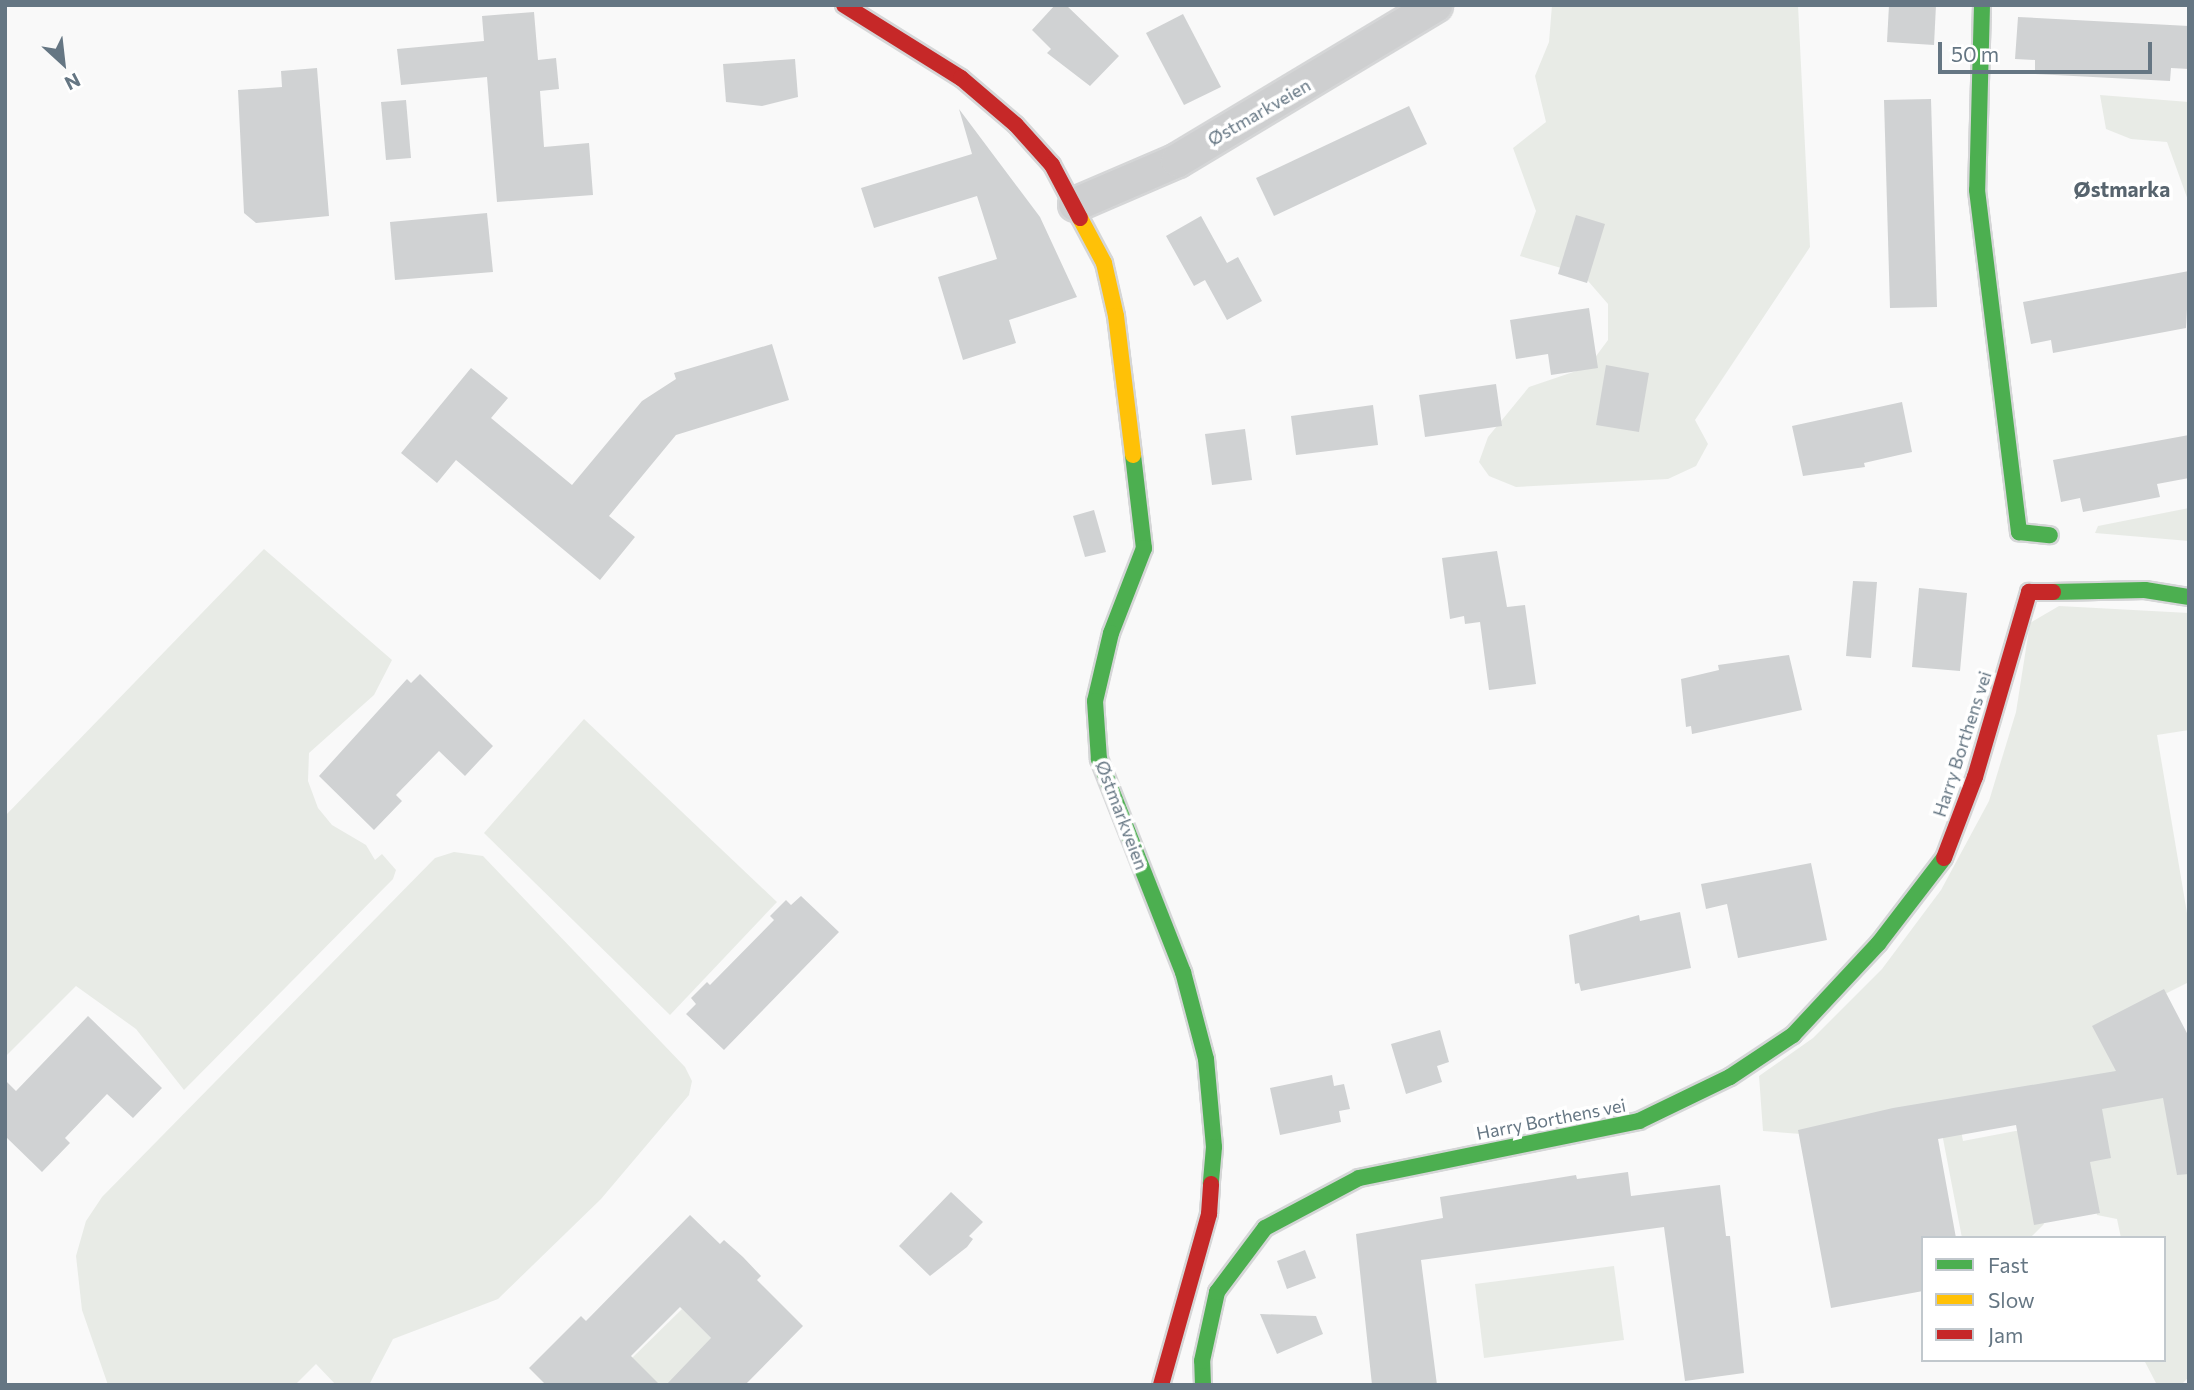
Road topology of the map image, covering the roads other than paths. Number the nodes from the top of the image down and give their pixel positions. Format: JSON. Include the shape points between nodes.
{"nodes":[{"id":1,"x":844,"y":5,"type":"edge"},
{"id":2,"x":1435,"y":5,"type":"edge"},
{"id":3,"x":1982,"y":5,"type":"edge"},
{"id":4,"x":1075,"y":204,"type":"junction"},
{"id":5,"x":2050,"y":535,"type":"dead end"},
{"id":6,"x":2189,"y":597,"type":"edge"},
{"id":7,"x":1161,"y":1385,"type":"edge"},
{"id":8,"x":1203,"y":1385,"type":"edge"}],
"edges":[{"from":1,"to":4,"type":"street","name":"Østmarkveien","via":[[961,78],[1016,125],[1052,165]]},
{"from":2,"to":4,"type":"street","name":"Østmarkveien","via":[[1177,160]]},
{"from":3,"to":5,"type":"street","via":[[1977,190],[2004,415],[2020,532]]},
{"from":4,"to":7,"type":"street","name":"Østmarkveien","via":[[1104,263],[1116,316],[1144,548],[1111,633],[1095,701],[1099,759],[1183,972],[1206,1059],[1214,1147],[1209,1214]]},
{"from":6,"to":8,"type":"street","name":"Harry Borthens vei","via":[[2145,590],[2029,592],[1975,777],[1942,862],[1878,944],[1793,1035],[1730,1077],[1639,1121],[1359,1178],[1265,1228],[1217,1292],[1202,1361]]}]}
